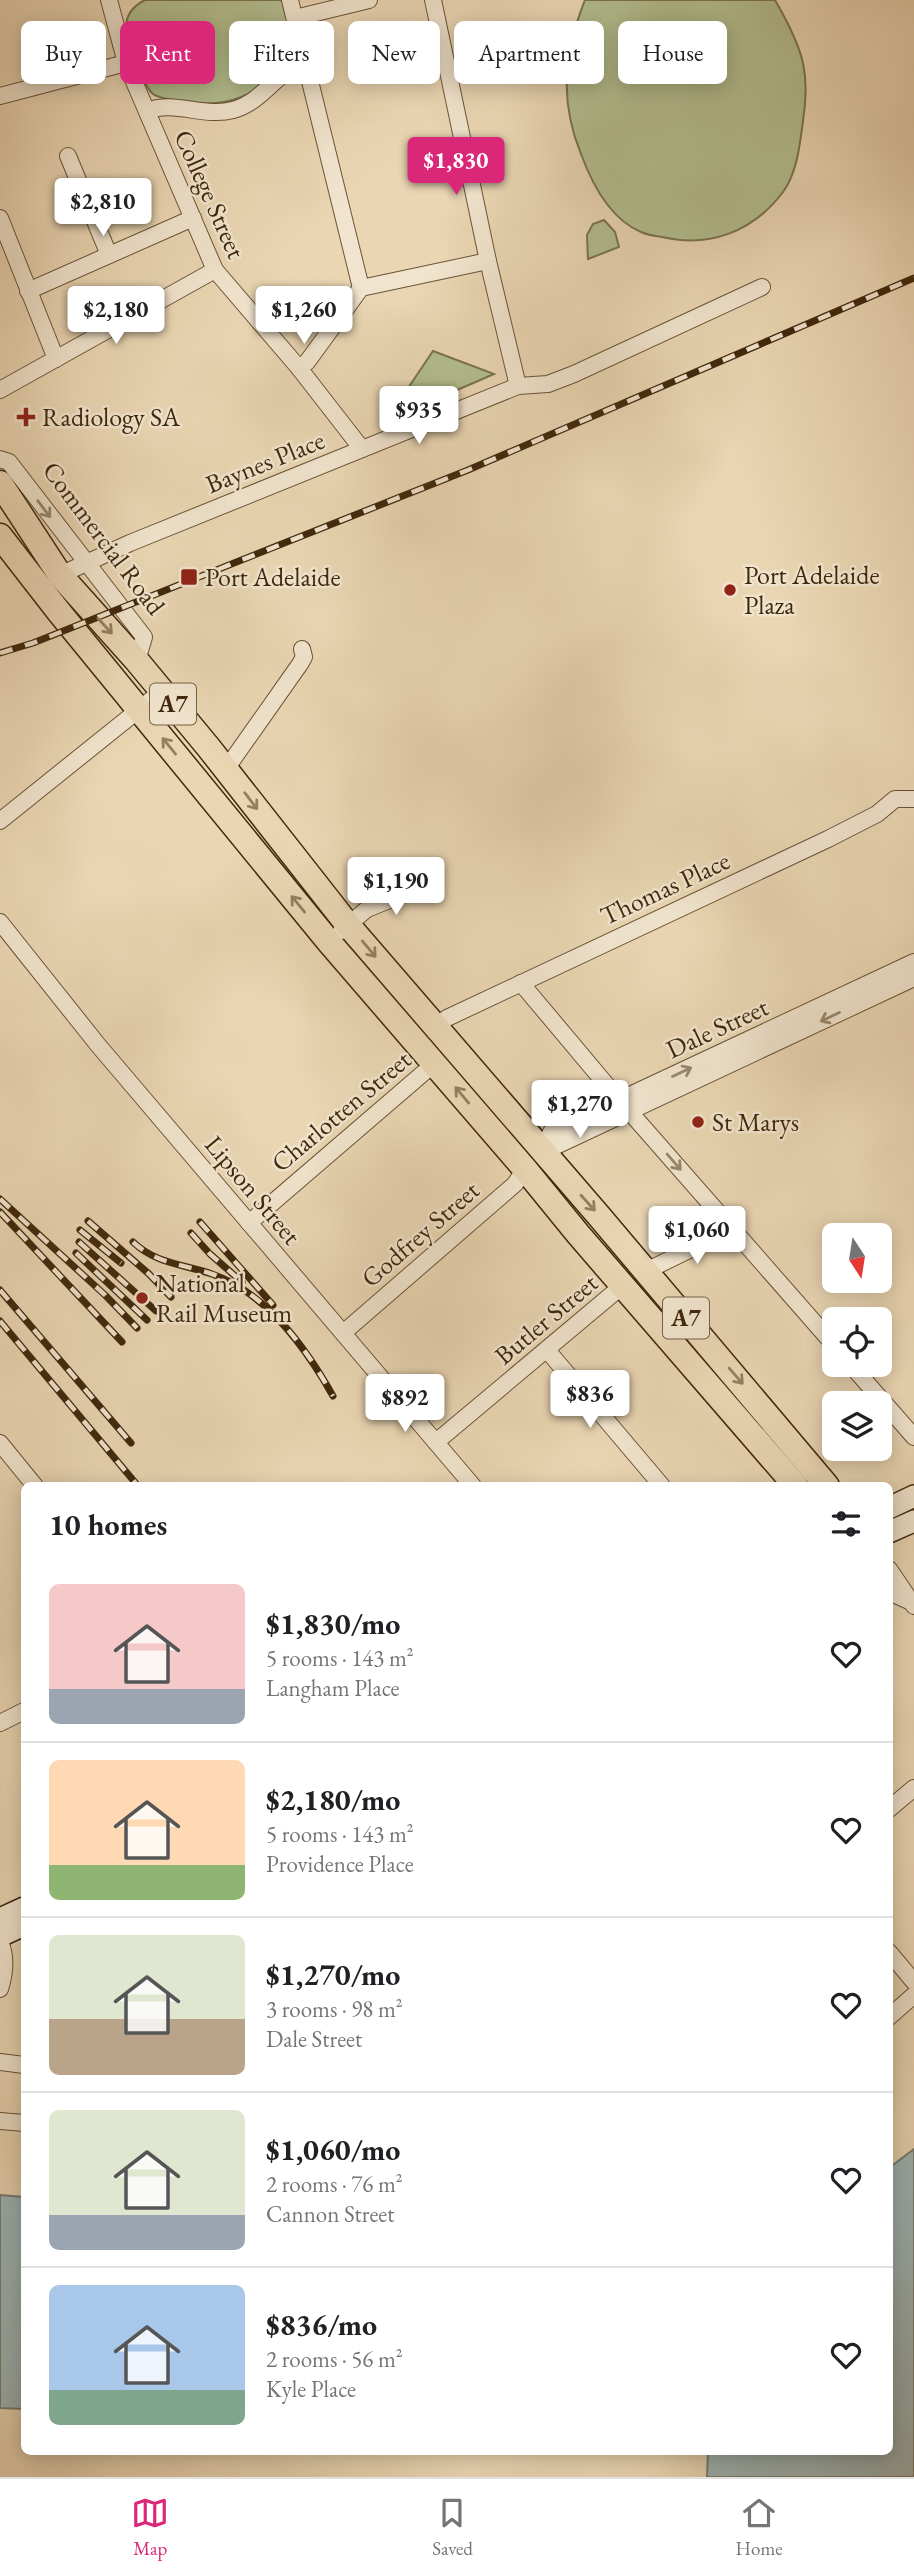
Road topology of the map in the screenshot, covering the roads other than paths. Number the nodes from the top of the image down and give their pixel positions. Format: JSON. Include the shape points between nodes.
{"nodes":[{"id":1,"x":290,"y":0,"type":"edge"},
{"id":2,"x":369,"y":0,"type":"edge"},
{"id":3,"x":433,"y":0,"type":"edge"},
{"id":4,"x":115,"y":2,"type":"edge"},
{"id":5,"x":295,"y":18,"type":"junction"},
{"id":6,"x":296,"y":21,"type":"edge"},
{"id":7,"x":120,"y":30,"type":"edge"},
{"id":8,"x":120,"y":65,"type":"edge"},
{"id":9,"x":135,"y":84,"type":"edge"},
{"id":10,"x":272,"y":84,"type":"edge"},
{"id":11,"x":311,"y":84,"type":"edge"},
{"id":12,"x":0,"y":96,"type":"edge"},
{"id":13,"x":147,"y":111,"type":"junction"},
{"id":14,"x":68,"y":156,"type":"dead end"},
{"id":15,"x":0,"y":218,"type":"edge"},
{"id":16,"x":193,"y":218,"type":"junction"},
{"id":17,"x":109,"y":255,"type":"junction"},
{"id":18,"x":488,"y":261,"type":"junction"},
{"id":19,"x":215,"y":270,"type":"junction"},
{"id":20,"x":762,"y":287,"type":"dead end"},
{"id":21,"x":361,"y":288,"type":"junction"},
{"id":22,"x":28,"y":291,"type":"junction"},
{"id":23,"x":56,"y":359,"type":"junction"},
{"id":24,"x":299,"y":369,"type":"junction"},
{"id":25,"x":518,"y":386,"type":"junction"},
{"id":26,"x":0,"y":390,"type":"edge"},
{"id":27,"x":362,"y":449,"type":"junction"},
{"id":28,"x":0,"y":459,"type":"edge"},
{"id":29,"x":0,"y":483,"type":"edge"},
{"id":30,"x":0,"y":536,"type":"edge"},
{"id":31,"x":18,"y":557,"type":"junction"},
{"id":32,"x":85,"y":563,"type":"junction"},
{"id":33,"x":60,"y":575,"type":"junction"},
{"id":34,"x":59,"y":612,"type":"junction"},
{"id":35,"x":302,"y":649,"type":"dead end"},
{"id":36,"x":138,"y":661,"type":"junction"},
{"id":37,"x":162,"y":691,"type":"junction"},
{"id":38,"x":139,"y":709,"type":"junction"},
{"id":39,"x":209,"y":748,"type":"junction"},
{"id":40,"x":226,"y":769,"type":"junction"},
{"id":41,"x":200,"y":784,"type":"junction"},
{"id":42,"x":914,"y":799,"type":"edge"},
{"id":43,"x":0,"y":821,"type":"edge"},
{"id":44,"x":427,"y":885,"type":"dead end"},
{"id":45,"x":0,"y":922,"type":"edge"},
{"id":46,"x":348,"y":925,"type":"junction"},
{"id":47,"x":329,"y":942,"type":"junction"},
{"id":48,"x":914,"y":962,"type":"edge"},
{"id":49,"x":914,"y":978,"type":"edge"},
{"id":50,"x":521,"y":983,"type":"junction"},
{"id":51,"x":396,"y":1000,"type":"junction"},
{"id":52,"x":435,"y":1027,"type":"junction"},
{"id":53,"x":435,"y":1063,"type":"junction"},
{"id":54,"x":625,"y":1106,"type":"junction"},
{"id":55,"x":534,"y":1161,"type":"junction"},
{"id":56,"x":249,"y":1223,"type":"junction"},
{"id":57,"x":732,"y":1229,"type":"junction"},
{"id":58,"x":646,"y":1272,"type":"junction"},
{"id":59,"x":622,"y":1286,"type":"junction"},
{"id":60,"x":822,"y":1331,"type":"edge"},
{"id":61,"x":343,"y":1333,"type":"junction"},
{"id":62,"x":547,"y":1350,"type":"junction"},
{"id":63,"x":862,"y":1377,"type":"edge"},
{"id":64,"x":914,"y":1437,"type":"edge"},
{"id":65,"x":436,"y":1442,"type":"junction"},
{"id":66,"x":0,"y":1443,"type":"edge"},
{"id":67,"x":32,"y":1482,"type":"edge"},
{"id":68,"x":470,"y":1482,"type":"edge"},
{"id":69,"x":659,"y":1482,"type":"edge"},
{"id":70,"x":793,"y":1482,"type":"edge"},
{"id":71,"x":824,"y":1482,"type":"edge"},
{"id":72,"x":914,"y":1496,"type":"edge"},
{"id":73,"x":893,"y":1506,"type":"edge"},
{"id":74,"x":914,"y":1521,"type":"edge"},
{"id":75,"x":893,"y":1530,"type":"edge"},
{"id":76,"x":893,"y":1574,"type":"edge"},
{"id":77,"x":893,"y":1594,"type":"edge"},
{"id":78,"x":912,"y":1603,"type":"edge"},
{"id":79,"x":21,"y":1712,"type":"edge"},
{"id":80,"x":0,"y":1723,"type":"edge"},
{"id":81,"x":914,"y":1788,"type":"edge"},
{"id":82,"x":893,"y":1806,"type":"edge"},
{"id":83,"x":21,"y":1909,"type":"edge"},
{"id":84,"x":0,"y":1919,"type":"edge"},
{"id":85,"x":21,"y":1926,"type":"edge"},
{"id":86,"x":0,"y":1936,"type":"edge"},
{"id":87,"x":0,"y":1942,"type":"edge"},
{"id":88,"x":893,"y":1957,"type":"edge"},
{"id":89,"x":914,"y":1982,"type":"edge"},
{"id":90,"x":0,"y":1989,"type":"edge"},
{"id":91,"x":914,"y":1995,"type":"edge"},
{"id":92,"x":893,"y":2013,"type":"edge"},
{"id":93,"x":0,"y":2062,"type":"edge"},
{"id":94,"x":21,"y":2064,"type":"edge"},
{"id":95,"x":0,"y":2121,"type":"edge"},
{"id":96,"x":21,"y":2123,"type":"edge"}],
"edges":[{"from":1,"to":5,"type":"street"},
{"from":2,"to":5,"type":"street"},
{"from":3,"to":18,"type":"street"},
{"from":4,"to":7,"type":"street","name":"College Street"},
{"from":5,"to":6,"type":"street"},
{"from":8,"to":12,"type":"street"},
{"from":9,"to":13,"type":"street","name":"College Street"},
{"from":10,"to":13,"type":"street","via":[[234,110],[211,114],[163,107]]},
{"from":11,"to":21,"type":"street"},
{"from":13,"to":16,"type":"street","name":"College Street"},
{"from":14,"to":17,"type":"street"},
{"from":15,"to":22,"type":"street"},
{"from":16,"to":17,"type":"street"},
{"from":16,"to":19,"type":"street","name":"College Street"},
{"from":17,"to":22,"type":"street"},
{"from":18,"to":21,"type":"street"},
{"from":18,"to":25,"type":"street"},
{"from":19,"to":23,"type":"street"},
{"from":19,"to":24,"type":"street","name":"College Street"},
{"from":20,"to":25,"type":"street","name":"Baynes Place","via":[[574,374],[548,384]]},
{"from":21,"to":24,"type":"street"},
{"from":22,"to":23,"type":"street"},
{"from":23,"to":26,"type":"street"},
{"from":24,"to":27,"type":"street","name":"College Street"},
{"from":25,"to":27,"type":"street","name":"Baynes Place"},
{"from":27,"to":32,"type":"street","name":"Baynes Place"},
{"from":28,"to":32,"type":"street","name":"Commercial Road","one_way":true,"via":[[9,462]]},
{"from":29,"to":33,"type":"main road","name":"Commercial Road","number":"A7"},
{"from":30,"to":31,"type":"main road","name":"Commercial Road","number":"A7"},
{"from":31,"to":33,"type":"main road","via":[[33,558]]},
{"from":31,"to":34,"type":"main road","name":"Commercial Road","number":"A7"},
{"from":32,"to":33,"type":"street","name":"Baynes Place"},
{"from":32,"to":36,"type":"street","name":"Commercial Road","via":[[144,637]]},
{"from":33,"to":34,"type":"main road"},
{"from":33,"to":36,"type":"main road","name":"Commercial Road","number":"A7","one_way":true},
{"from":34,"to":38,"type":"main road","name":"Commercial Road","number":"A7"},
{"from":35,"to":40,"type":"street","via":[[300,664]]},
{"from":36,"to":37,"type":"main road","name":"Commercial Road","number":"A7"},
{"from":37,"to":38,"type":"street"},
{"from":37,"to":39,"type":"main road","name":"Commercial Road","number":"A7"},
{"from":41,"to":38,"type":"main road","name":"Commercial Road","number":"A7","one_way":true},
{"from":38,"to":43,"type":"street"},
{"from":39,"to":40,"type":"main road","name":"Commercial Road","number":"A7"},
{"from":39,"to":41,"type":"main road","via":[[210,772]]},
{"from":40,"to":46,"type":"main road","name":"Commercial Road","number":"A7","one_way":true},
{"from":47,"to":41,"type":"main road","name":"Commercial Road","number":"A7","one_way":true},
{"from":42,"to":50,"type":"street","name":"Thomas Place","via":[[895,799],[877,814],[828,839]]},
{"from":44,"to":46,"type":"street","via":[[367,909]]},
{"from":45,"to":56,"type":"street","name":"Lipson Street"},
{"from":46,"to":47,"type":"street"},
{"from":46,"to":51,"type":"main road","name":"Commercial Road","number":"A7","one_way":true},
{"from":47,"to":51,"type":"main road","name":"Commercial Road","number":"A7"},
{"from":54,"to":48,"type":"street","name":"Dale Street","one_way":true},
{"from":49,"to":54,"type":"street","name":"Dale Street","one_way":true},
{"from":50,"to":52,"type":"street","name":"Thomas Place"},
{"from":50,"to":54,"type":"street"},
{"from":51,"to":52,"type":"main road","name":"Commercial Road","number":"A7"},
{"from":51,"to":53,"type":"main road","name":"Commercial Road","number":"A7"},
{"from":52,"to":55,"type":"main road","name":"Commercial Road","number":"A7"},
{"from":55,"to":53,"type":"main road","name":"Commercial Road","number":"A7","one_way":true},
{"from":53,"to":56,"type":"street","name":"Charlotten Street"},
{"from":54,"to":55,"type":"street","name":"Dale Street","via":[[551,1132]]},
{"from":54,"to":57,"type":"street","one_way":true},
{"from":55,"to":58,"type":"main road","name":"Commercial Road","number":"A7","one_way":true},
{"from":55,"to":59,"type":"main road","name":"Commercial Road","number":"A7"},
{"from":55,"to":61,"type":"street","name":"Godfrey Street","via":[[515,1184]]},
{"from":56,"to":61,"type":"street","name":"Lipson Street"},
{"from":57,"to":58,"type":"street"},
{"from":57,"to":60,"type":"street"},
{"from":58,"to":71,"type":"main road","name":"Commercial Road","number":"A7","one_way":true},
{"from":59,"to":62,"type":"street","name":"Butler Street"},
{"from":59,"to":70,"type":"main road","name":"Commercial Road","number":"A7"},
{"from":61,"to":65,"type":"street","name":"Lipson Street"},
{"from":62,"to":65,"type":"street","name":"Butler Street"},
{"from":62,"to":69,"type":"street"},
{"from":63,"to":64,"type":"street"},
{"from":65,"to":68,"type":"street","name":"Lipson Street"},
{"from":66,"to":67,"type":"street"},
{"from":72,"to":73,"type":"main road"},
{"from":74,"to":75,"type":"main road"},
{"from":76,"to":78,"type":"street"},
{"from":77,"to":78,"type":"street"},
{"from":79,"to":80,"type":"street"},
{"from":81,"to":82,"type":"street"},
{"from":83,"to":84,"type":"main road"},
{"from":85,"to":86,"type":"main road"},
{"from":87,"to":90,"type":"street","via":[[5,1961]]},
{"from":88,"to":89,"type":"street"},
{"from":91,"to":92,"type":"street"},
{"from":93,"to":94,"type":"street"},
{"from":95,"to":96,"type":"street"}]}
